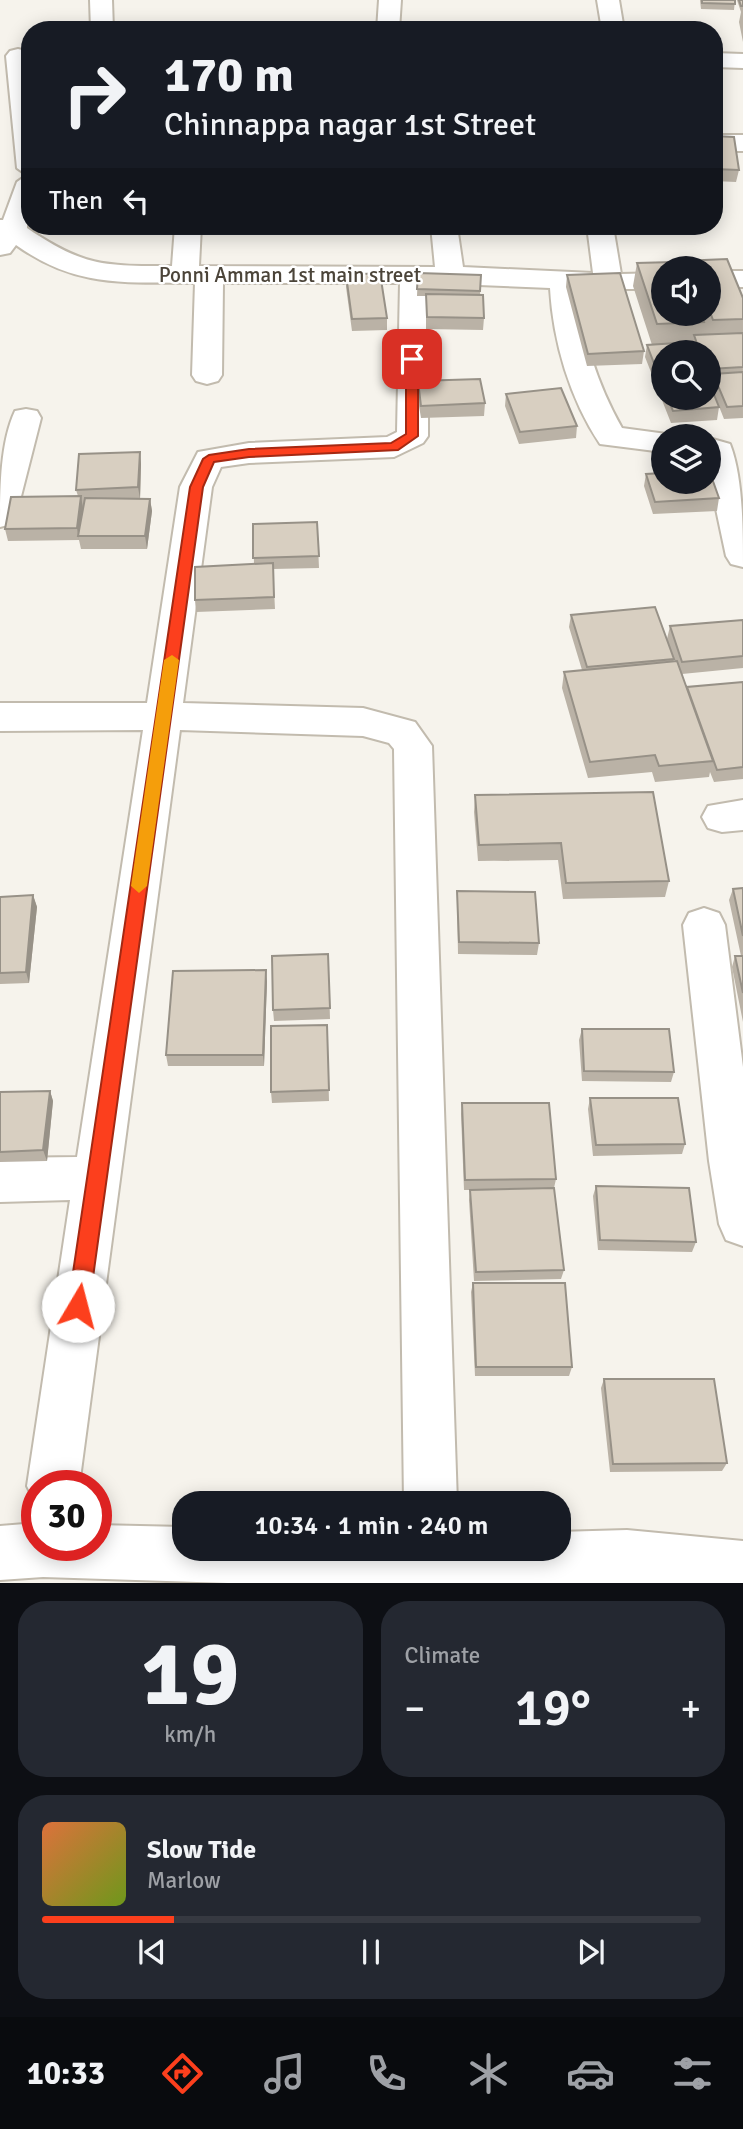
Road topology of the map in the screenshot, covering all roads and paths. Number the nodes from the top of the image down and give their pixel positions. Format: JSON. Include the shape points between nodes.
{"nodes":[{"id":1,"x":100,"y":0,"type":"edge"},
{"id":2,"x":390,"y":0,"type":"edge"},
{"id":3,"x":608,"y":0,"type":"edge"},
{"id":4,"x":101,"y":21,"type":"edge"},
{"id":5,"x":389,"y":21,"type":"edge"},
{"id":6,"x":612,"y":21,"type":"edge"},
{"id":7,"x":16,"y":56,"type":"edge"},
{"id":8,"x":723,"y":60,"type":"edge"},
{"id":9,"x":743,"y":61,"type":"edge"},
{"id":10,"x":21,"y":96,"type":"edge"},
{"id":11,"x":723,"y":143,"type":"edge"},
{"id":12,"x":743,"y":144,"type":"edge"},
{"id":13,"x":21,"y":200,"type":"edge"},
{"id":14,"x":4,"y":235,"type":"edge"},
{"id":15,"x":190,"y":235,"type":"edge"},
{"id":16,"x":445,"y":235,"type":"edge"},
{"id":17,"x":601,"y":235,"type":"edge"},
{"id":18,"x":197,"y":273,"type":"junction"},
{"id":19,"x":450,"y":275,"type":"junction"},
{"id":20,"x":414,"y":276,"type":"junction"},
{"id":21,"x":721,"y":279,"type":"edge"},
{"id":22,"x":743,"y":279,"type":"edge"},
{"id":23,"x":564,"y":281,"type":"junction"},
{"id":24,"x":651,"y":281,"type":"edge"},
{"id":25,"x":608,"y":282,"type":"junction"},
{"id":26,"x":207,"y":375,"type":"dead end"},
{"id":27,"x":26,"y":418,"type":"dead end"},
{"id":28,"x":651,"y":441,"type":"edge"},
{"id":29,"x":721,"y":460,"type":"edge"},
{"id":30,"x":0,"y":516,"type":"edge"},
{"id":31,"x":743,"y":556,"type":"edge"},
{"id":32,"x":164,"y":716,"type":"junction"},
{"id":33,"x":0,"y":717,"type":"edge"},
{"id":34,"x":704,"y":925,"type":"dead end"},
{"id":35,"x":97,"y":1178,"type":"junction"},
{"id":36,"x":0,"y":1180,"type":"edge"},
{"id":37,"x":743,"y":1224,"type":"edge"},
{"id":38,"x":54,"y":1470,"type":"edge"},
{"id":39,"x":431,"y":1491,"type":"edge"},
{"id":40,"x":112,"y":1559,"type":"edge"},
{"id":41,"x":428,"y":1564,"type":"edge"},
{"id":42,"x":743,"y":1568,"type":"edge"}],
"edges":[{"from":1,"to":4,"type":"street"},
{"from":2,"to":5,"type":"street"},
{"from":3,"to":6,"type":"street"},
{"from":7,"to":10,"type":"street"},
{"from":8,"to":9,"type":"street"},
{"from":11,"to":12,"type":"street"},
{"from":13,"to":14,"type":"street"},
{"from":14,"to":18,"type":"street","name":"Ponni Amman 1st main street","via":[[102,274]]},
{"from":15,"to":18,"type":"street"},
{"from":16,"to":19,"type":"street"},
{"from":17,"to":25,"type":"street"},
{"from":18,"to":20,"type":"street","name":"Ponni Amman 1st main street"},
{"from":18,"to":26,"type":"street"},
{"from":19,"to":20,"type":"street","name":"Ponni Amman 1st main street"},
{"from":19,"to":23,"type":"street","name":"Ponni Amman 1st main street"},
{"from":20,"to":32,"type":"street","via":[[412,436],[394,447],[209,459],[196,487]]},
{"from":21,"to":22,"type":"street"},
{"from":23,"to":25,"type":"street","name":"Ponni Amman 1st main street"},
{"from":23,"to":28,"type":"street","via":[[584,388],[611,437]]},
{"from":24,"to":25,"type":"street","name":"Ponni Amman 1st main street"},
{"from":27,"to":30,"type":"street"},
{"from":29,"to":31,"type":"street"},
{"from":32,"to":33,"type":"street"},
{"from":32,"to":35,"type":"street"},
{"from":32,"to":39,"type":"street","via":[[363,722],[402,732],[413,746]]},
{"from":34,"to":37,"type":"street"},
{"from":35,"to":36,"type":"street"},
{"from":35,"to":38,"type":"street"},
{"from":40,"to":41,"type":"street"},
{"from":41,"to":42,"type":"street","via":[[627,1557]]}]}
